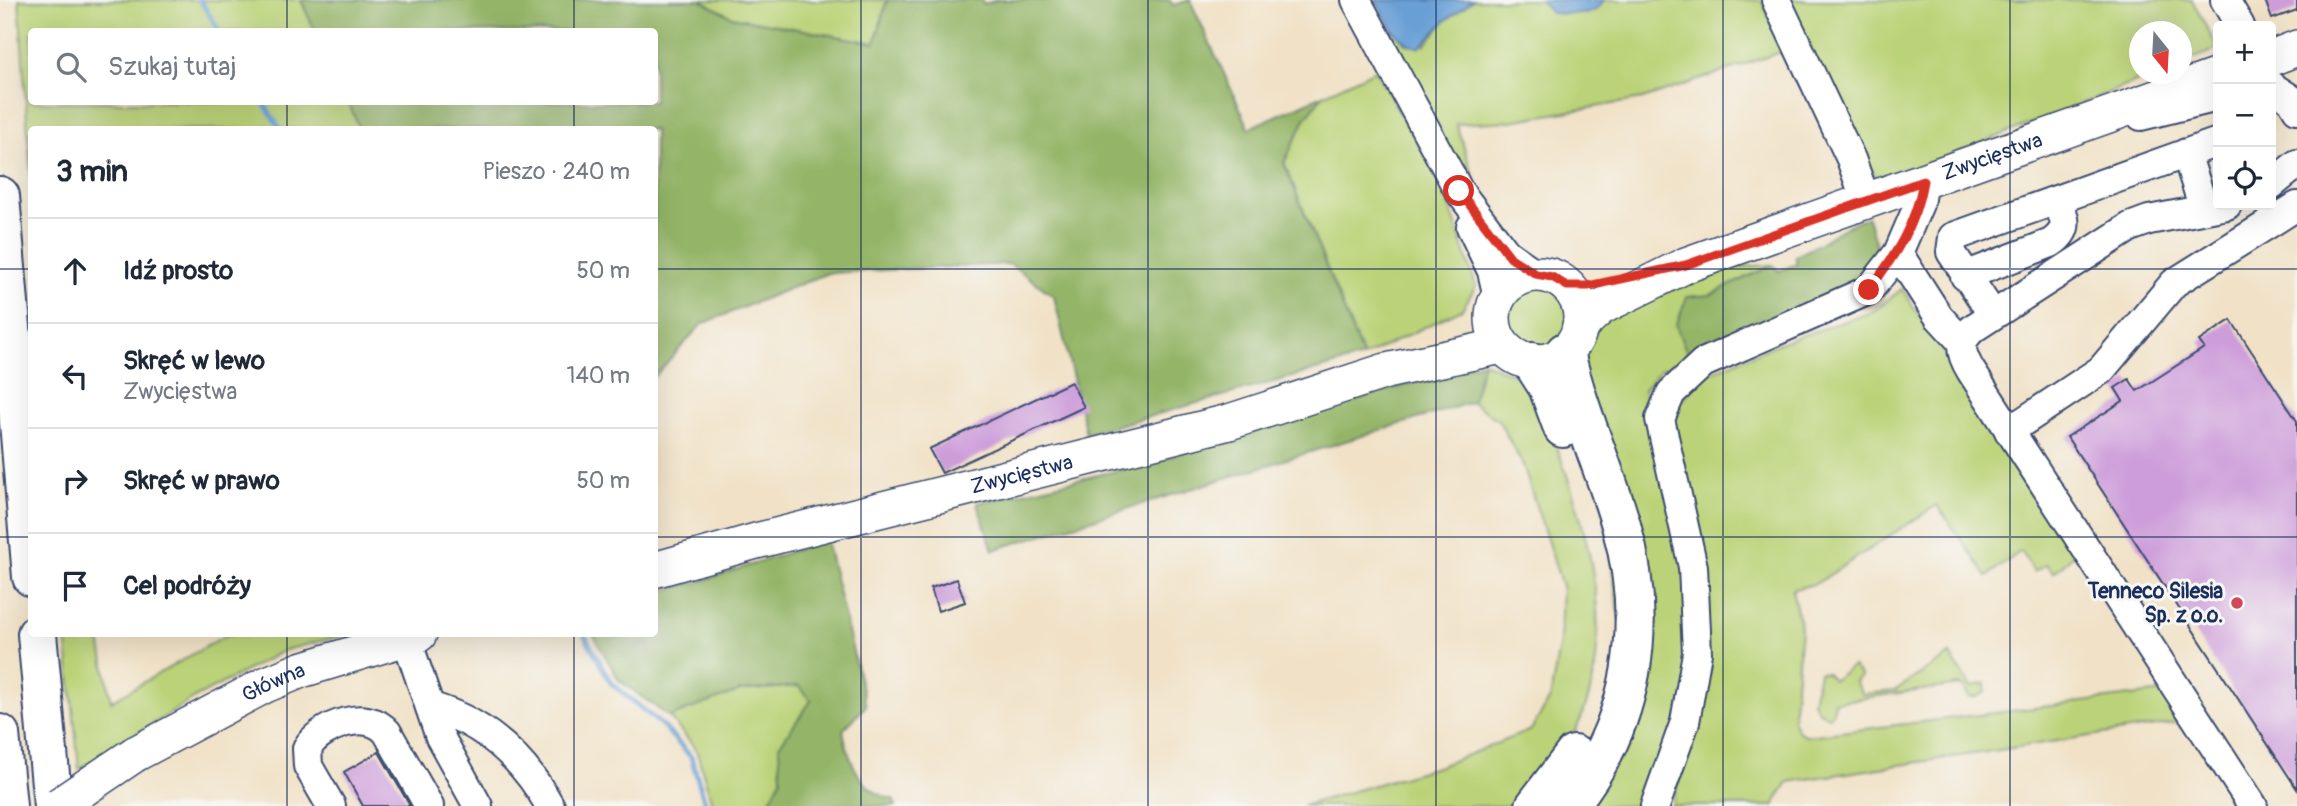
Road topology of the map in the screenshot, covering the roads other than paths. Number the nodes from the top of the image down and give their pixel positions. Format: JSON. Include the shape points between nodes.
{"nodes":[{"id":1,"x":1356,"y":0,"type":"edge"},
{"id":2,"x":1776,"y":0,"type":"edge"},
{"id":3,"x":2225,"y":0,"type":"edge"},
{"id":4,"x":2237,"y":21,"type":"edge"},
{"id":5,"x":2297,"y":48,"type":"edge"},
{"id":6,"x":2276,"y":56,"type":"edge"},
{"id":7,"x":2213,"y":78,"type":"edge"},
{"id":8,"x":2276,"y":89,"type":"edge"},
{"id":9,"x":2213,"y":98,"type":"edge"},
{"id":10,"x":2297,"y":109,"type":"edge"},
{"id":11,"x":2093,"y":121,"type":"junction"},
{"id":12,"x":2213,"y":144,"type":"edge"},
{"id":13,"x":2186,"y":153,"type":"junction"},
{"id":14,"x":2297,"y":164,"type":"edge"},
{"id":15,"x":2276,"y":180,"type":"edge"},
{"id":16,"x":1923,"y":181,"type":"junction"},
{"id":17,"x":1459,"y":191,"type":"junction"},
{"id":18,"x":0,"y":196,"type":"edge"},
{"id":19,"x":1866,"y":201,"type":"junction"},
{"id":20,"x":2051,"y":202,"type":"junction"},
{"id":21,"x":2213,"y":203,"type":"edge"},
{"id":22,"x":2297,"y":206,"type":"edge"},
{"id":23,"x":2213,"y":207,"type":"edge"},
{"id":24,"x":2052,"y":243,"type":"junction"},
{"id":25,"x":1898,"y":253,"type":"junction"},
{"id":26,"x":2077,"y":261,"type":"junction"},
{"id":27,"x":1686,"y":265,"type":"junction"},
{"id":28,"x":1965,"y":276,"type":"junction"},
{"id":29,"x":1551,"y":280,"type":"junction"},
{"id":30,"x":1495,"y":304,"type":"junction"},
{"id":31,"x":1993,"y":315,"type":"junction"},
{"id":32,"x":1962,"y":342,"type":"junction"},
{"id":33,"x":1545,"y":346,"type":"junction"},
{"id":34,"x":1386,"y":371,"type":"junction"},
{"id":35,"x":2009,"y":430,"type":"junction"},
{"id":36,"x":28,"y":529,"type":"edge"},
{"id":37,"x":658,"y":569,"type":"edge"},
{"id":38,"x":37,"y":637,"type":"edge"},
{"id":39,"x":406,"y":637,"type":"edge"},
{"id":40,"x":413,"y":637,"type":"edge"},
{"id":41,"x":432,"y":707,"type":"junction"},
{"id":42,"x":368,"y":720,"type":"junction"},
{"id":43,"x":0,"y":734,"type":"edge"},
{"id":44,"x":448,"y":754,"type":"junction"},
{"id":45,"x":411,"y":774,"type":"junction"},
{"id":46,"x":56,"y":800,"type":"edge"},
{"id":47,"x":7,"y":806,"type":"edge"},
{"id":48,"x":331,"y":806,"type":"edge"},
{"id":49,"x":418,"y":806,"type":"edge"},
{"id":50,"x":429,"y":806,"type":"edge"},
{"id":51,"x":478,"y":806,"type":"edge"},
{"id":52,"x":550,"y":806,"type":"edge"},
{"id":53,"x":1535,"y":806,"type":"edge"},
{"id":54,"x":1568,"y":806,"type":"edge"},
{"id":55,"x":1655,"y":806,"type":"edge"},
{"id":56,"x":2253,"y":806,"type":"edge"}],
"edges":[{"from":1,"to":17,"type":"street"},
{"from":2,"to":19,"type":"street"},
{"from":3,"to":4,"type":"street"},
{"from":5,"to":6,"type":"main road"},
{"from":7,"to":11,"type":"main road","name":"Zwycięstwa"},
{"from":8,"to":10,"type":"street"},
{"from":9,"to":11,"type":"street","via":[[2157,114]]},
{"from":11,"to":16,"type":"main road","name":"Zwycięstwa"},
{"from":12,"to":13,"type":"street"},
{"from":13,"to":20,"type":"street"},
{"from":13,"to":21,"type":"street"},
{"from":14,"to":15,"type":"street"},
{"from":16,"to":19,"type":"main road","name":"Zwycięstwa"},
{"from":16,"to":25,"type":"street","via":[[1919,204]]},
{"from":17,"to":29,"type":"street","via":[[1506,253]]},
{"from":17,"to":30,"type":"street","via":[[1493,273]]},
{"from":18,"to":36,"type":"highway"},
{"from":19,"to":27,"type":"main road","name":"Zwycięstwa"},
{"from":20,"to":24,"type":"street","via":[[2061,210],[2066,227]]},
{"from":20,"to":28,"type":"street","via":[[1953,237],[1951,252]]},
{"from":22,"to":35,"type":"street","via":[[2174,283],[2101,370]]},
{"from":23,"to":26,"type":"street","via":[[2140,223]]},
{"from":24,"to":26,"type":"street"},
{"from":24,"to":28,"type":"street"},
{"from":25,"to":32,"type":"street","via":[[1939,317]]},
{"from":25,"to":55,"type":"street","via":[[1869,290],[1703,363],[1671,393],[1660,419],[1693,567],[1697,653],[1685,722]]},
{"from":26,"to":31,"type":"street"},
{"from":27,"to":29,"type":"main road","name":"Zwycięstwa","via":[[1595,285]]},
{"from":27,"to":33,"type":"main road","name":"Zwycięstwa","via":[[1601,307]]},
{"from":28,"to":31,"type":"street"},
{"from":29,"to":30,"type":"main road","via":[[1517,279]]},
{"from":29,"to":33,"type":"main road","via":[[1577,301]]},
{"from":30,"to":33,"type":"main road","via":[[1494,329]]},
{"from":30,"to":34,"type":"main road","name":"Zwycięstwa","via":[[1469,330]]},
{"from":31,"to":32,"type":"street","via":[[1968,332]]},
{"from":32,"to":35,"type":"street","via":[[1966,363]]},
{"from":33,"to":34,"type":"main road","name":"Zwycięstwa"},
{"from":33,"to":53,"type":"highway","via":[[1548,387],[1597,527],[1611,601],[1611,635],[1598,704],[1585,737],[1564,772]]},
{"from":33,"to":54,"type":"highway","via":[[1621,525],[1637,615],[1630,685],[1618,721],[1598,765]]},
{"from":34,"to":37,"type":"main road","name":"Zwycięstwa","via":[[1203,429]]},
{"from":35,"to":56,"type":"street"},
{"from":38,"to":46,"type":"highway"},
{"from":39,"to":46,"type":"main road","name":"Główna","bridge":true,"via":[[265,685]]},
{"from":40,"to":41,"type":"street"},
{"from":41,"to":44,"type":"street"},
{"from":41,"to":52,"type":"street","via":[[459,716],[500,742],[525,768]]},
{"from":42,"to":45,"type":"street","via":[[382,726]]},
{"from":42,"to":48,"type":"street","via":[[326,732],[307,748],[308,766]]},
{"from":42,"to":49,"type":"street"},
{"from":43,"to":47,"type":"highway"},
{"from":44,"to":45,"type":"street"},
{"from":44,"to":51,"type":"street"},
{"from":45,"to":50,"type":"street"}]}
